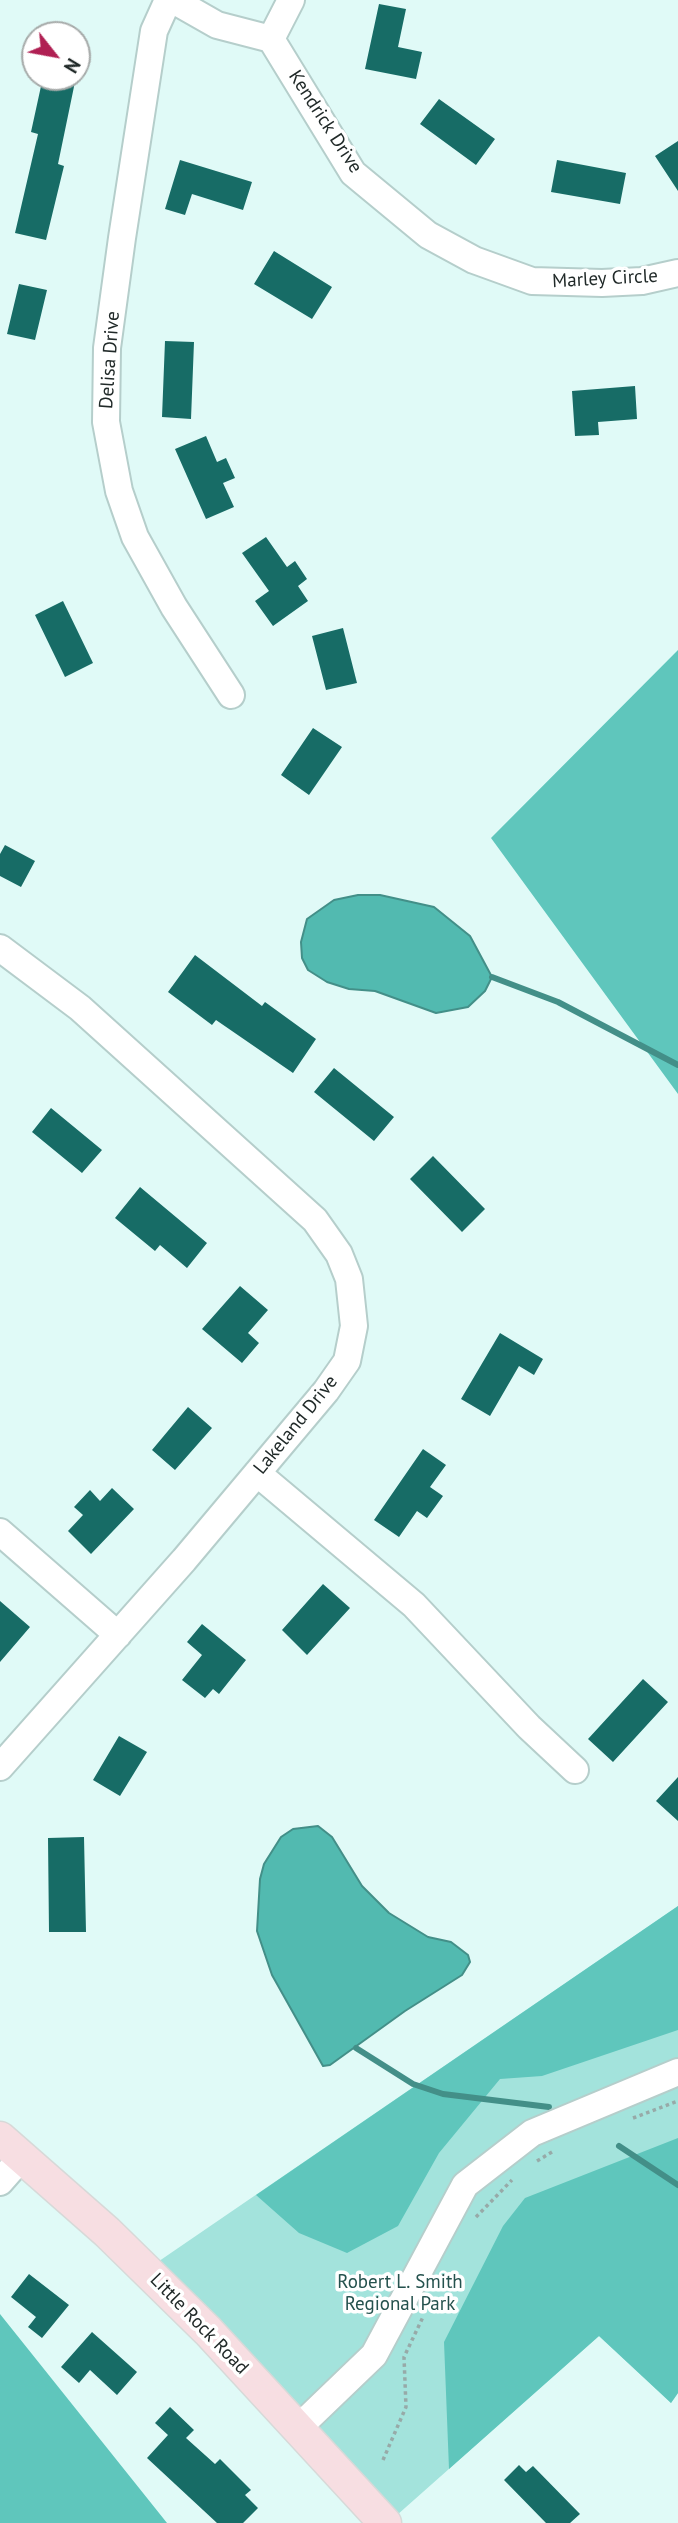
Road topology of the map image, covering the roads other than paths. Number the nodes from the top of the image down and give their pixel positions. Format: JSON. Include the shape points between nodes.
{"nodes":[{"id":1,"x":170,"y":0,"type":"edge"},
{"id":2,"x":291,"y":0,"type":"edge"},
{"id":3,"x":271,"y":39,"type":"junction"},
{"id":4,"x":678,"y":273,"type":"edge"},
{"id":5,"x":532,"y":281,"type":"joint"},
{"id":6,"x":231,"y":695,"type":"dead end"},
{"id":7,"x":0,"y":948,"type":"edge"},
{"id":8,"x":257,"y":1474,"type":"junction"},
{"id":9,"x":0,"y":1532,"type":"edge"},
{"id":10,"x":118,"y":1635,"type":"junction"},
{"id":11,"x":0,"y":1767,"type":"edge"},
{"id":12,"x":575,"y":1770,"type":"dead end"},
{"id":13,"x":678,"y":2072,"type":"edge"},
{"id":14,"x":11,"y":2148,"type":"edge"},
{"id":15,"x":0,"y":2182,"type":"edge"},
{"id":16,"x":298,"y":2428,"type":"junction"},
{"id":17,"x":385,"y":2523,"type":"edge"}],
"edges":[{"from":1,"to":3,"type":"street","via":[[217,25]]},
{"from":1,"to":6,"type":"street","name":"Delisa Drive","via":[[153,31],[107,348],[106,422],[119,491],[135,537]]},
{"from":2,"to":3,"type":"street"},
{"from":3,"to":5,"type":"street","name":"Kendrick Drive","via":[[353,173],[428,235],[474,260]]},
{"from":4,"to":5,"type":"street","name":"Marley Circle","via":[[642,281]]},
{"from":7,"to":8,"type":"street","name":"Lakeland Drive","via":[[80,1008],[315,1220],[339,1254],[349,1279],[355,1326],[347,1361]]},
{"from":8,"to":10,"type":"street","name":"Lakeland Drive"},
{"from":8,"to":12,"type":"street","via":[[414,1605]]},
{"from":9,"to":10,"type":"street"},
{"from":10,"to":11,"type":"street","name":"Lakeland Drive"},
{"from":13,"to":16,"type":"street","via":[[532,2133],[465,2185],[374,2355]]},
{"from":14,"to":15,"type":"street"},
{"from":14,"to":16,"type":"main road","name":"Little Rock Road","via":[[146,2270]]},
{"from":16,"to":17,"type":"main road","name":"Little Rock Road"}]}
